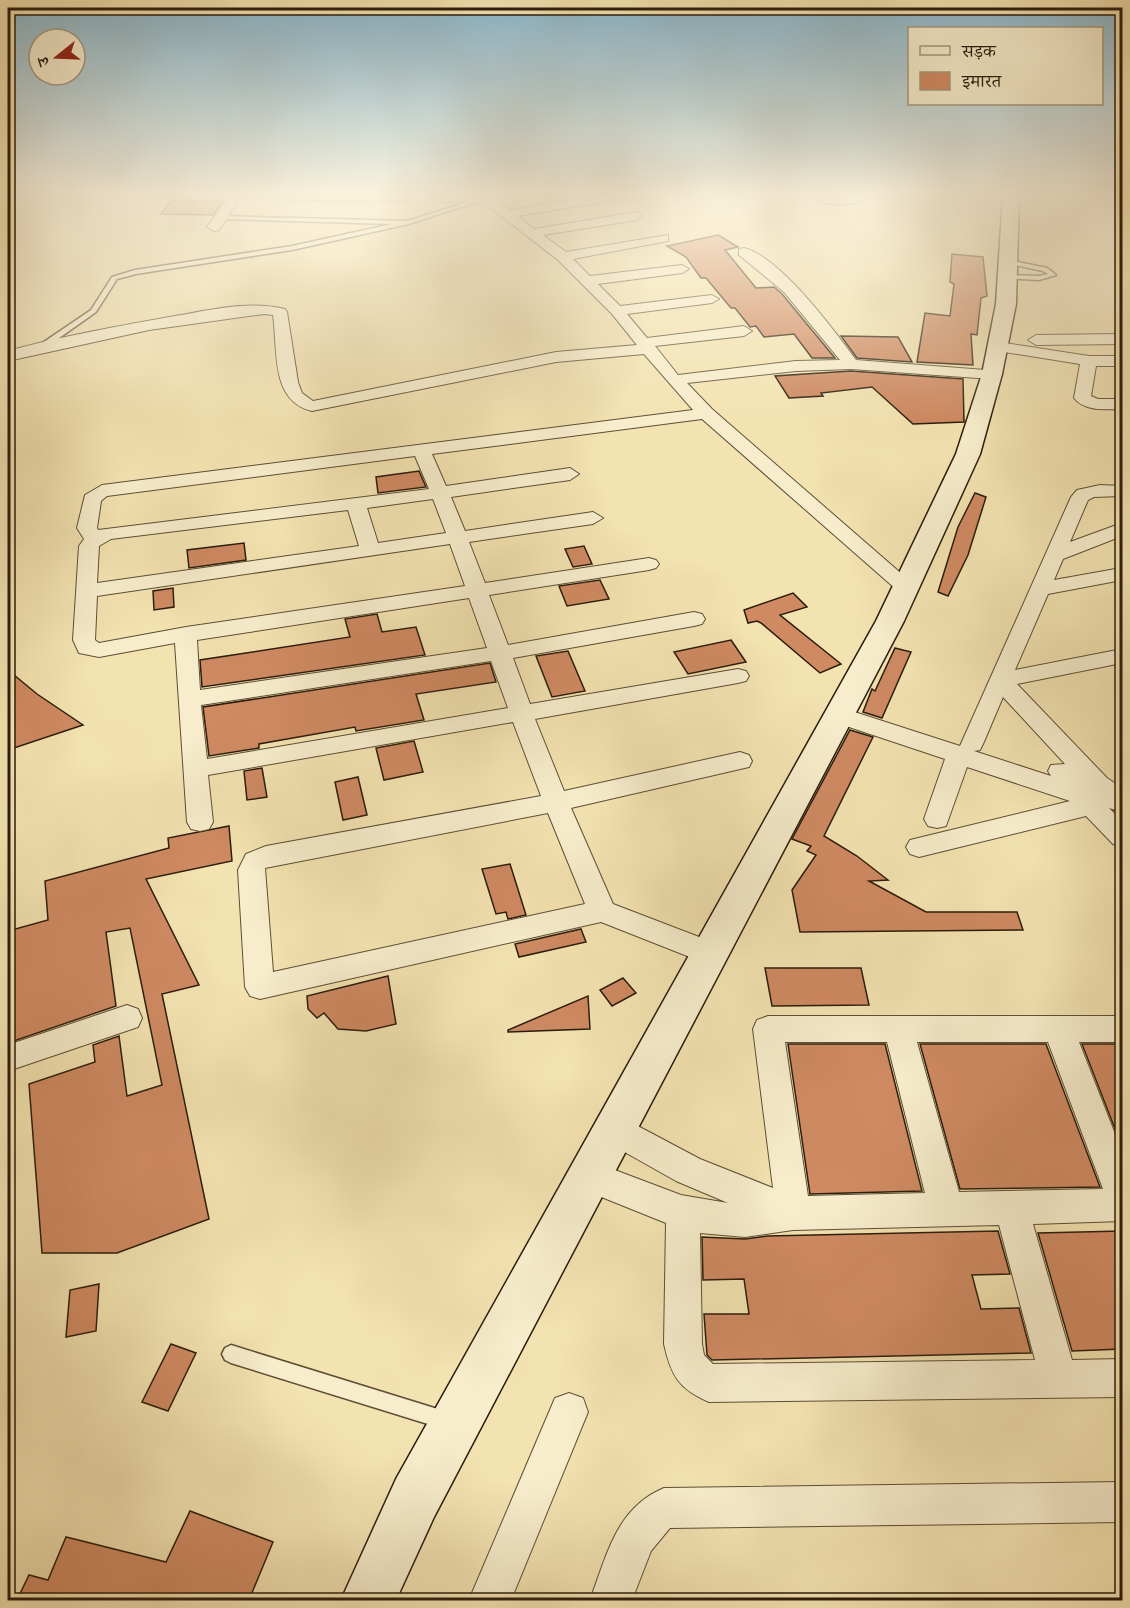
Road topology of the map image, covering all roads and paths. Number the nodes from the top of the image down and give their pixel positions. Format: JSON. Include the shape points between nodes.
{"nodes":[{"id":1,"x":148,"y":270,"type":"edge"},
{"id":2,"x":577,"y":270,"type":"edge"},
{"id":3,"x":667,"y":270,"type":"edge"},
{"id":4,"x":770,"y":270,"type":"edge"},
{"id":5,"x":1007,"y":270,"type":"edge"},
{"id":6,"x":1011,"y":270,"type":"edge"},
{"id":7,"x":1046,"y":270,"type":"edge"},
{"id":8,"x":588,"y":281,"type":"junction"},
{"id":9,"x":712,"y":299,"type":"dead end"},
{"id":10,"x":617,"y":311,"type":"junction"},
{"id":11,"x":744,"y":331,"type":"dead end"},
{"id":12,"x":1122,"y":339,"type":"edge"},
{"id":13,"x":42,"y":346,"type":"junction"},
{"id":14,"x":646,"y":346,"type":"junction"},
{"id":15,"x":997,"y":354,"type":"junction"},
{"id":16,"x":8,"y":356,"type":"edge"},
{"id":17,"x":1089,"y":361,"type":"junction"},
{"id":18,"x":1122,"y":361,"type":"edge"},
{"id":19,"x":850,"y":364,"type":"junction"},
{"id":20,"x":674,"y":380,"type":"junction"},
{"id":21,"x":1122,"y":404,"type":"edge"},
{"id":22,"x":706,"y":413,"type":"junction"},
{"id":23,"x":421,"y":450,"type":"junction"},
{"id":24,"x":570,"y":474,"type":"dead end"},
{"id":25,"x":1122,"y":491,"type":"edge"},
{"id":26,"x":440,"y":493,"type":"junction"},
{"id":27,"x":356,"y":504,"type":"junction"},
{"id":28,"x":592,"y":518,"type":"dead end"},
{"id":29,"x":1122,"y":529,"type":"edge"},
{"id":30,"x":459,"y":538,"type":"junction"},
{"id":31,"x":94,"y":539,"type":"junction"},
{"id":32,"x":371,"y":551,"type":"junction"},
{"id":33,"x":1054,"y":555,"type":"junction"},
{"id":34,"x":649,"y":564,"type":"dead end"},
{"id":35,"x":1121,"y":574,"type":"edge"},
{"id":36,"x":904,"y":586,"type":"junction"},
{"id":37,"x":1041,"y":589,"type":"junction"},
{"id":38,"x":87,"y":591,"type":"junction"},
{"id":39,"x":476,"y":591,"type":"junction"},
{"id":40,"x":694,"y":620,"type":"dead end"},
{"id":41,"x":186,"y":634,"type":"junction"},
{"id":42,"x":500,"y":653,"type":"junction"},
{"id":43,"x":1122,"y":656,"type":"edge"},
{"id":44,"x":738,"y":676,"type":"dead end"},
{"id":45,"x":1000,"y":680,"type":"junction"},
{"id":46,"x":189,"y":699,"type":"junction"},
{"id":47,"x":842,"y":709,"type":"junction"},
{"id":48,"x":521,"y":712,"type":"junction"},
{"id":49,"x":977,"y":753,"type":"junction"},
{"id":50,"x":740,"y":761,"type":"dead end"},
{"id":51,"x":196,"y":769,"type":"junction"},
{"id":52,"x":1107,"y":796,"type":"edge"},
{"id":53,"x":556,"y":802,"type":"junction"},
{"id":54,"x":937,"y":819,"type":"dead end"},
{"id":55,"x":200,"y":822,"type":"dead end"},
{"id":56,"x":1122,"y":837,"type":"edge"},
{"id":57,"x":919,"y":847,"type":"dead end"},
{"id":58,"x":602,"y":911,"type":"junction"},
{"id":59,"x":710,"y":953,"type":"junction"},
{"id":60,"x":127,"y":1018,"type":"dead end"},
{"id":61,"x":1122,"y":1029,"type":"edge"},
{"id":62,"x":899,"y":1030,"type":"junction"},
{"id":63,"x":1059,"y":1030,"type":"junction"},
{"id":64,"x":8,"y":1058,"type":"edge"},
{"id":65,"x":616,"y":1130,"type":"junction"},
{"id":66,"x":591,"y":1177,"type":"junction"},
{"id":67,"x":1122,"y":1194,"type":"edge"},
{"id":68,"x":1122,"y":1205,"type":"edge"},
{"id":69,"x":946,"y":1208,"type":"junction"},
{"id":70,"x":1012,"y":1209,"type":"junction"},
{"id":71,"x":683,"y":1212,"type":"junction"},
{"id":72,"x":793,"y":1213,"type":"junction"},
{"id":73,"x":231,"y":1354,"type":"dead end"},
{"id":74,"x":1058,"y":1377,"type":"junction"},
{"id":75,"x":1122,"y":1378,"type":"edge"},
{"id":76,"x":569,"y":1412,"type":"dead end"},
{"id":77,"x":455,"y":1424,"type":"junction"},
{"id":78,"x":1122,"y":1502,"type":"edge"},
{"id":79,"x":368,"y":1600,"type":"edge"},
{"id":80,"x":490,"y":1600,"type":"edge"},
{"id":81,"x":611,"y":1600,"type":"edge"}],
"edges":[{"from":1,"to":13,"type":"lane","via":[[114,278],[94,311]]},
{"from":2,"to":8,"type":"street"},
{"from":3,"to":8,"type":"street"},
{"from":4,"to":19,"type":"street","via":[[823,325]]},
{"from":5,"to":15,"type":"main road"},
{"from":6,"to":7,"type":"lane","via":[[1039,278],[1053,275]]},
{"from":8,"to":10,"type":"street"},
{"from":9,"to":10,"type":"street"},
{"from":10,"to":14,"type":"street"},
{"from":11,"to":14,"type":"street"},
{"from":12,"to":15,"type":"street"},
{"from":13,"to":14,"type":"street","via":[[229,312],[278,310],[285,364],[297,401],[305,406],[321,406],[556,357]]},
{"from":13,"to":16,"type":"street"},
{"from":14,"to":20,"type":"street"},
{"from":15,"to":17,"type":"street"},
{"from":15,"to":19,"type":"street"},
{"from":15,"to":36,"type":"main road","via":[[968,454]]},
{"from":17,"to":18,"type":"street"},
{"from":17,"to":21,"type":"street","via":[[1082,398],[1095,404]]},
{"from":19,"to":20,"type":"street"},
{"from":20,"to":22,"type":"street"},
{"from":22,"to":23,"type":"street"},
{"from":22,"to":36,"type":"street"},
{"from":23,"to":26,"type":"street"},
{"from":23,"to":31,"type":"street","via":[[102,491],[92,499],[87,528]]},
{"from":24,"to":26,"type":"street"},
{"from":25,"to":33,"type":"street","via":[[1083,493]]},
{"from":26,"to":27,"type":"street"},
{"from":26,"to":30,"type":"street"},
{"from":27,"to":31,"type":"street","via":[[107,534]]},
{"from":27,"to":32,"type":"street"},
{"from":28,"to":30,"type":"street"},
{"from":29,"to":33,"type":"street"},
{"from":30,"to":32,"type":"street"},
{"from":30,"to":39,"type":"street"},
{"from":31,"to":38,"type":"street","via":[[88,546]]},
{"from":32,"to":38,"type":"street"},
{"from":33,"to":37,"type":"street"},
{"from":34,"to":39,"type":"street"},
{"from":35,"to":37,"type":"street"},
{"from":36,"to":47,"type":"main road","via":[[890,621]]},
{"from":37,"to":45,"type":"street"},
{"from":38,"to":41,"type":"street","via":[[87,648],[99,650]]},
{"from":39,"to":41,"type":"street"},
{"from":39,"to":42,"type":"street"},
{"from":40,"to":42,"type":"street"},
{"from":41,"to":46,"type":"street"},
{"from":42,"to":46,"type":"street"},
{"from":42,"to":48,"type":"street"},
{"from":43,"to":45,"type":"street"},
{"from":44,"to":48,"type":"street"},
{"from":45,"to":49,"type":"street"},
{"from":45,"to":52,"type":"street"},
{"from":46,"to":51,"type":"street"},
{"from":47,"to":49,"type":"street"},
{"from":47,"to":59,"type":"main road"},
{"from":48,"to":51,"type":"street"},
{"from":48,"to":53,"type":"street"},
{"from":49,"to":52,"type":"street","via":[[1083,796]]},
{"from":49,"to":54,"type":"street"},
{"from":50,"to":53,"type":"street"},
{"from":51,"to":55,"type":"street"},
{"from":52,"to":56,"type":"street"},
{"from":52,"to":57,"type":"street"},
{"from":53,"to":58,"type":"street"},
{"from":53,"to":58,"type":"street","via":[[255,861],[251,870],[260,987]]},
{"from":58,"to":59,"type":"street"},
{"from":59,"to":65,"type":"main road"},
{"from":60,"to":64,"type":"street"},
{"from":61,"to":63,"type":"street"},
{"from":62,"to":63,"type":"street"},
{"from":62,"to":69,"type":"street"},
{"from":62,"to":72,"type":"street","via":[[768,1029]]},
{"from":63,"to":67,"type":"street"},
{"from":65,"to":66,"type":"main road"},
{"from":65,"to":72,"type":"street","via":[[688,1170]]},
{"from":66,"to":71,"type":"street"},
{"from":66,"to":77,"type":"main road"},
{"from":68,"to":70,"type":"street"},
{"from":69,"to":70,"type":"street"},
{"from":69,"to":72,"type":"street"},
{"from":70,"to":74,"type":"street"},
{"from":71,"to":72,"type":"street","via":[[736,1221]]},
{"from":71,"to":74,"type":"street","via":[[683,1344],[691,1370],[709,1383]]},
{"from":73,"to":77,"type":"lane"},
{"from":74,"to":75,"type":"street"},
{"from":76,"to":80,"type":"street"},
{"from":77,"to":79,"type":"main road","via":[[415,1498]]},
{"from":78,"to":81,"type":"street","via":[[664,1508],[654,1513],[635,1540]]}]}
